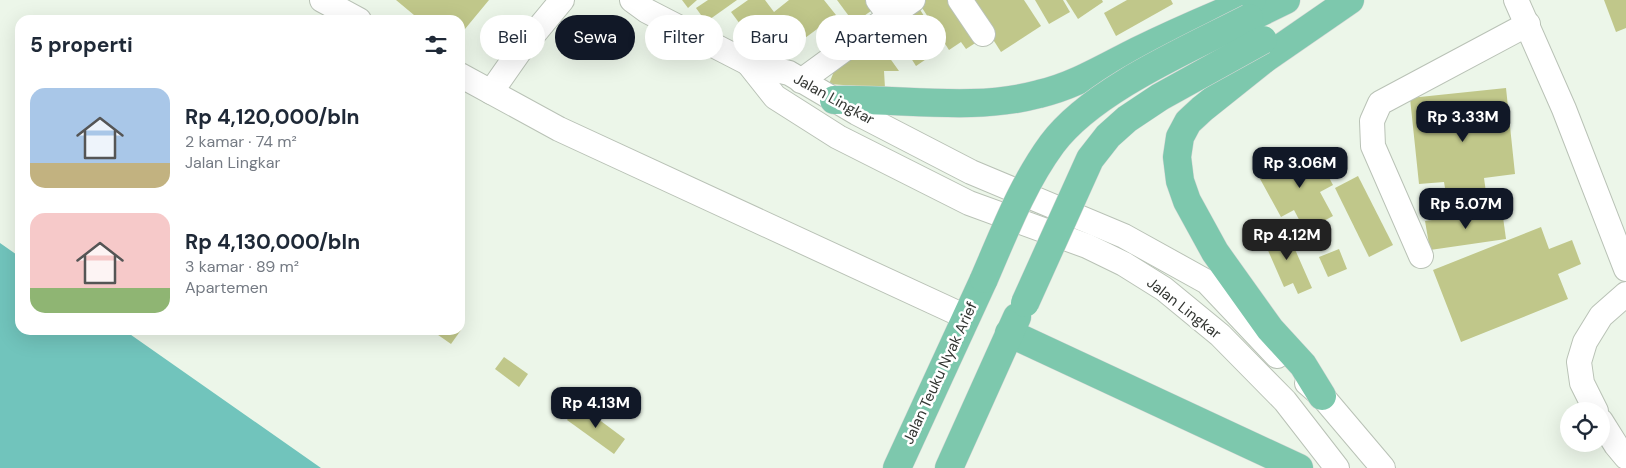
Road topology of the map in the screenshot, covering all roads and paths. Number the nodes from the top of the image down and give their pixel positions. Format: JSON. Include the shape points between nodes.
{"nodes":[{"id":1,"x":322,"y":0,"type":"edge"},
{"id":2,"x":562,"y":0,"type":"edge"},
{"id":3,"x":632,"y":0,"type":"edge"},
{"id":4,"x":913,"y":0,"type":"edge"},
{"id":5,"x":960,"y":0,"type":"edge"},
{"id":6,"x":1286,"y":0,"type":"edge"},
{"id":7,"x":1345,"y":0,"type":"edge"},
{"id":8,"x":1350,"y":0,"type":"edge"},
{"id":9,"x":1516,"y":0,"type":"edge"},
{"id":10,"x":884,"y":8,"type":"edge"},
{"id":11,"x":350,"y":15,"type":"edge"},
{"id":12,"x":1254,"y":19,"type":"edge"},
{"id":13,"x":1528,"y":24,"type":"junction"},
{"id":14,"x":983,"y":34,"type":"dead end"},
{"id":15,"x":748,"y":63,"type":"junction"},
{"id":16,"x":465,"y":78,"type":"edge"},
{"id":17,"x":801,"y":81,"type":"junction"},
{"id":18,"x":491,"y":92,"type":"junction"},
{"id":19,"x":834,"y":100,"type":"junction"},
{"id":20,"x":1421,"y":256,"type":"dead end"},
{"id":21,"x":1626,"y":269,"type":"edge"},
{"id":22,"x":1626,"y":294,"type":"edge"},
{"id":23,"x":966,"y":317,"type":"junction"},
{"id":24,"x":1009,"y":333,"type":"junction"},
{"id":25,"x":1322,"y":396,"type":"junction"},
{"id":26,"x":1592,"y":402,"type":"edge"},
{"id":27,"x":1610,"y":435,"type":"edge"},
{"id":28,"x":1626,"y":457,"type":"edge"},
{"id":29,"x":901,"y":459,"type":"edge"},
{"id":30,"x":949,"y":468,"type":"edge"},
{"id":31,"x":1300,"y":468,"type":"edge"},
{"id":32,"x":1337,"y":468,"type":"edge"},
{"id":33,"x":1383,"y":468,"type":"edge"}],
"edges":[{"from":1,"to":11,"type":"street"},
{"from":2,"to":18,"type":"street"},
{"from":3,"to":15,"type":"street"},
{"from":4,"to":10,"type":"street"},
{"from":5,"to":14,"type":"street"},
{"from":6,"to":12,"type":"main road"},
{"from":7,"to":12,"type":"main road"},
{"from":8,"to":25,"type":"main road","via":[[1266,58],[1202,109],[1188,122],[1180,137],[1177,157],[1187,201],[1215,252],[1270,329],[1303,366]]},
{"from":9,"to":13,"type":"street"},
{"from":10,"to":17,"type":"street"},
{"from":12,"to":19,"type":"main road","via":[[1154,43],[1084,79],[1039,94],[992,102]]},
{"from":12,"to":23,"type":"main road","name":"Jalan Teuku Nyak Arief","bridge":true,"via":[[1140,74],[1104,96],[1053,142],[1024,189]]},
{"from":12,"to":24,"type":"main road","bridge":true,"via":[[1160,97],[1127,119],[1090,159]]},
{"from":13,"to":20,"type":"street","via":[[1380,103],[1375,112],[1371,134],[1373,146]]},
{"from":13,"to":21,"type":"street"},
{"from":15,"to":17,"type":"street","name":"Jalan Lingkar"},
{"from":15,"to":32,"type":"street","name":"Jalan Lingkar","via":[[775,97],[838,137],[969,202],[1087,246],[1164,289],[1220,335],[1284,401]]},
{"from":16,"to":18,"type":"street"},
{"from":17,"to":19,"type":"street","name":"Jalan Lingkar"},
{"from":18,"to":23,"type":"street","via":[[559,129]]},
{"from":19,"to":25,"type":"street","name":"Jalan Lingkar","via":[[971,172],[1124,236],[1207,282],[1282,360]]},
{"from":22,"to":26,"type":"street","via":[[1601,316],[1585,342],[1579,362],[1582,383]]},
{"from":23,"to":29,"type":"main road","name":"Jalan Teuku Nyak Arief"},
{"from":24,"to":30,"type":"main road"},
{"from":24,"to":31,"type":"main road"},
{"from":25,"to":33,"type":"street","name":"Jalan Lingkar"},
{"from":27,"to":28,"type":"street"}]}
